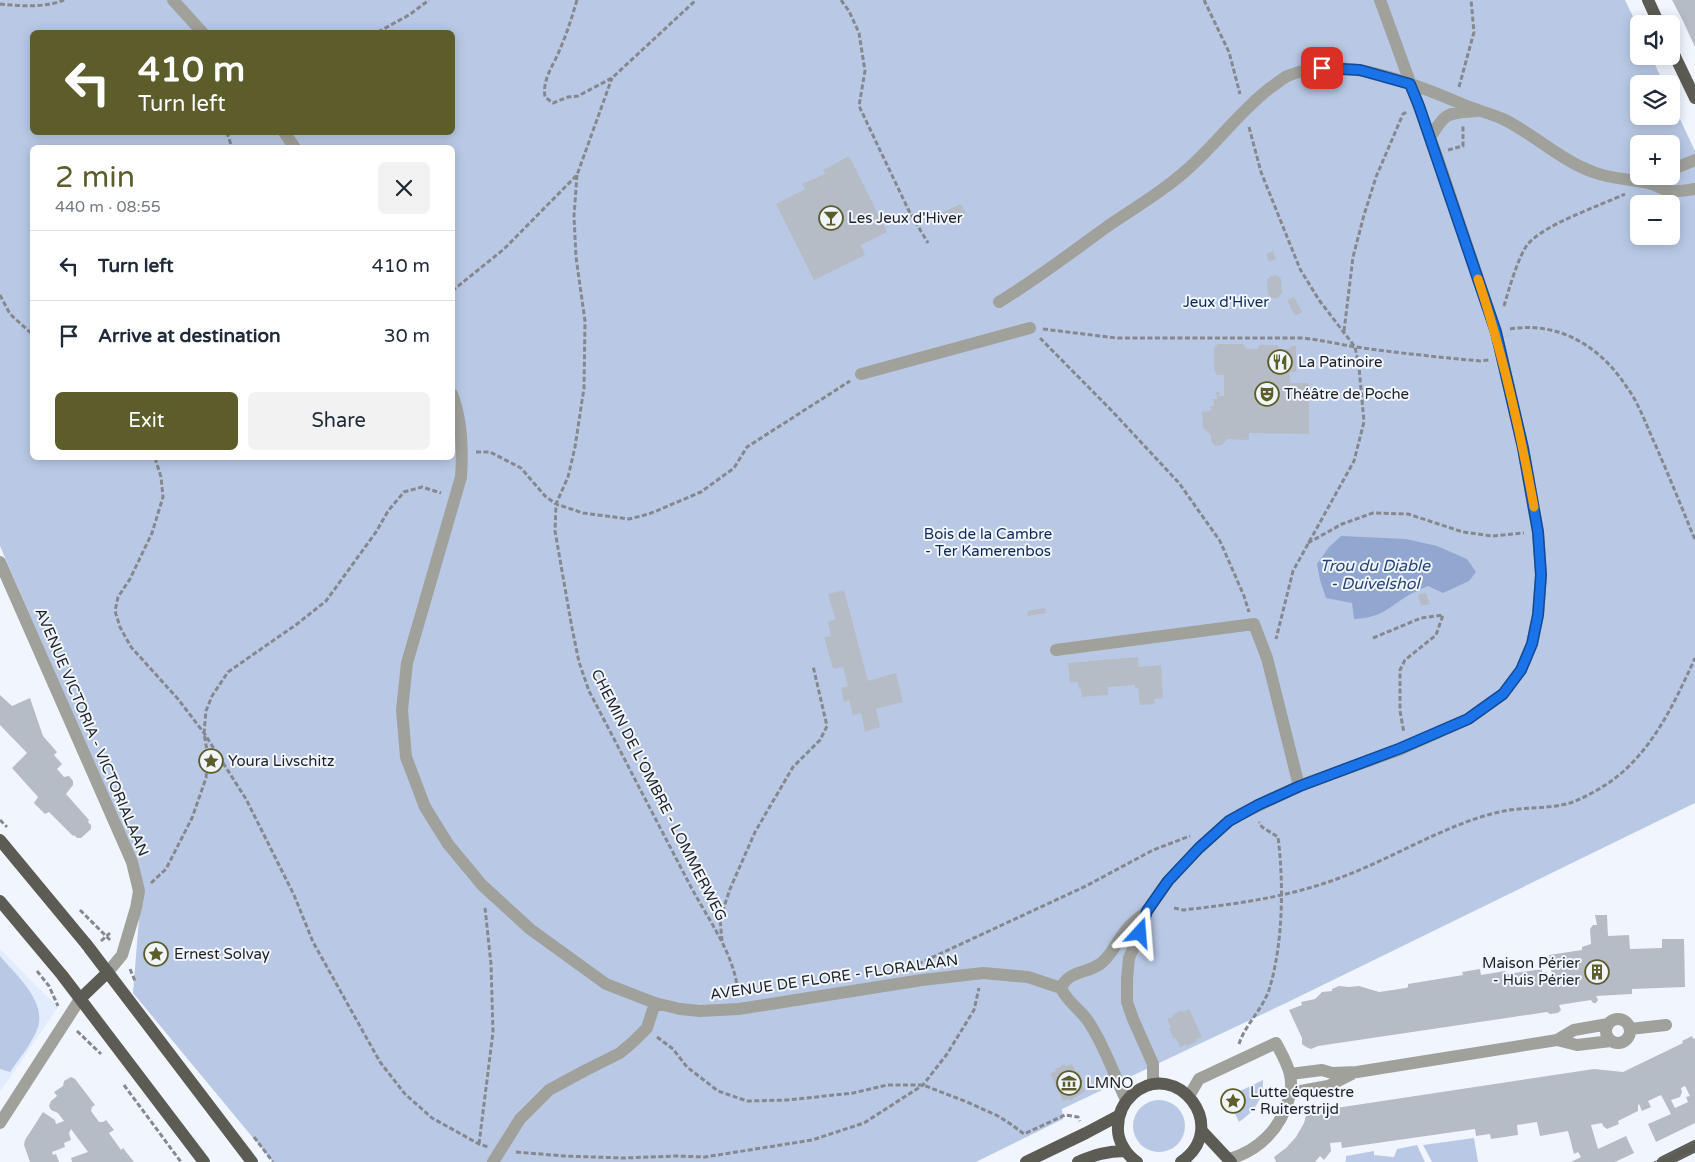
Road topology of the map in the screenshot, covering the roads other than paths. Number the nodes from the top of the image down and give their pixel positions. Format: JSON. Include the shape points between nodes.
{"nodes":[{"id":1,"x":173,"y":0,"type":"edge"},
{"id":2,"x":1380,"y":0,"type":"edge"},
{"id":3,"x":1648,"y":0,"type":"edge"},
{"id":4,"x":1655,"y":15,"type":"edge"},
{"id":5,"x":200,"y":30,"type":"edge"},
{"id":6,"x":1680,"y":65,"type":"edge"},
{"id":7,"x":1410,"y":84,"type":"junction"},
{"id":8,"x":1695,"y":96,"type":"edge"},
{"id":9,"x":1480,"y":111,"type":"junction"},
{"id":10,"x":1430,"y":138,"type":"junction"},
{"id":11,"x":1695,"y":160,"type":"edge"},
{"id":12,"x":1680,"y":166,"type":"edge"},
{"id":13,"x":1630,"y":180,"type":"edge"},
{"id":14,"x":1661,"y":185,"type":"edge"},
{"id":15,"x":1695,"y":189,"type":"edge"},
{"id":16,"x":999,"y":302,"type":"dead end"},
{"id":17,"x":1030,"y":328,"type":"road end"},
{"id":18,"x":861,"y":374,"type":"road end"},
{"id":19,"x":455,"y":401,"type":"edge"},
{"id":20,"x":0,"y":562,"type":"edge"},
{"id":21,"x":1056,"y":650,"type":"dead end"},
{"id":22,"x":1300,"y":786,"type":"junction"},
{"id":23,"x":0,"y":840,"type":"edge"},
{"id":24,"x":0,"y":901,"type":"edge"},
{"id":25,"x":1147,"y":911,"type":"junction"},
{"id":26,"x":108,"y":972,"type":"junction"},
{"id":27,"x":1061,"y":988,"type":"junction"},
{"id":28,"x":80,"y":999,"type":"junction"},
{"id":29,"x":655,"y":1003,"type":"junction"},
{"id":30,"x":1608,"y":1024,"type":"junction"},
{"id":31,"x":1666,"y":1025,"type":"dead end"},
{"id":32,"x":1630,"y":1029,"type":"junction"},
{"id":33,"x":1557,"y":1040,"type":"junction"},
{"id":34,"x":1611,"y":1041,"type":"junction"},
{"id":35,"x":1357,"y":1072,"type":"junction"},
{"id":36,"x":1290,"y":1074,"type":"junction"},
{"id":37,"x":1153,"y":1084,"type":"junction"},
{"id":38,"x":1290,"y":1093,"type":"junction"},
{"id":39,"x":1189,"y":1096,"type":"junction"},
{"id":40,"x":1126,"y":1100,"type":"junction"},
{"id":41,"x":1118,"y":1116,"type":"junction"},
{"id":42,"x":0,"y":1123,"type":"edge"},
{"id":43,"x":1202,"y":1131,"type":"junction"},
{"id":44,"x":1695,"y":1146,"type":"edge"},
{"id":45,"x":1125,"y":1151,"type":"junction"},
{"id":46,"x":1230,"y":1160,"type":"edge"},
{"id":47,"x":204,"y":1162,"type":"edge"},
{"id":48,"x":252,"y":1162,"type":"edge"},
{"id":49,"x":493,"y":1162,"type":"edge"},
{"id":50,"x":1026,"y":1162,"type":"edge"},
{"id":51,"x":1078,"y":1162,"type":"edge"},
{"id":52,"x":1136,"y":1162,"type":"edge"},
{"id":53,"x":1181,"y":1162,"type":"edge"},
{"id":54,"x":1663,"y":1162,"type":"edge"}],
"edges":[{"from":1,"to":5,"type":"street"},
{"from":2,"to":7,"type":"street"},
{"from":3,"to":4,"type":"main road"},
{"from":6,"to":8,"type":"main road"},
{"from":7,"to":9,"type":"street"},
{"from":7,"to":10,"type":"street"},
{"from":7,"to":16,"type":"street","via":[[1360,70],[1332,67],[1312,68],[1288,75],[1244,110],[1192,166],[1167,187]]},
{"from":9,"to":10,"type":"street","via":[[1448,114]]},
{"from":9,"to":13,"type":"street","via":[[1502,118],[1593,172]]},
{"from":10,"to":22,"type":"street","via":[[1496,332],[1523,448],[1538,532],[1541,575],[1538,615],[1532,644],[1521,670],[1503,694],[1468,719]]},
{"from":11,"to":12,"type":"street"},
{"from":14,"to":15,"type":"street","via":[[1670,191]]},
{"from":17,"to":18,"type":"street"},
{"from":19,"to":29,"type":"street","name":"AVENUE DE FLORE - FLORALAAN","via":[[463,451],[461,477],[407,663],[402,710],[406,757],[425,807],[448,844],[482,884],[530,929],[589,973],[606,984]]},
{"from":20,"to":26,"type":"street","name":"AVENUE VICTORIA - VICTORIALAAN","via":[[132,862],[139,891],[122,955]]},
{"from":21,"to":22,"type":"street","via":[[1254,624],[1267,658]]},
{"from":22,"to":25,"type":"street","via":[[1229,821],[1168,881]]},
{"from":23,"to":26,"type":"main road","via":[[92,944]]},
{"from":24,"to":28,"type":"main road"},
{"from":25,"to":27,"type":"street","via":[[1127,929],[1101,964],[1067,978]]},
{"from":25,"to":37,"type":"street","via":[[1129,958],[1127,1002],[1153,1064]]},
{"from":26,"to":28,"type":"main road"},
{"from":26,"to":48,"type":"main road"},
{"from":27,"to":29,"type":"street","name":"AVENUE DE FLORE - FLORALAAN","via":[[1028,977],[983,973],[739,1008],[700,1011]]},
{"from":27,"to":40,"type":"street","via":[[1065,997],[1087,1018],[1103,1044]]},
{"from":28,"to":42,"type":"street"},
{"from":28,"to":47,"type":"main road"},
{"from":29,"to":49,"type":"street","via":[[647,1028],[620,1053],[550,1090],[520,1119]]},
{"from":30,"to":32,"type":"street","via":[[1621,1019]]},
{"from":30,"to":33,"type":"street","via":[[1574,1030]]},
{"from":30,"to":34,"type":"street","via":[[1606,1033]]},
{"from":31,"to":32,"type":"street"},
{"from":32,"to":34,"type":"street","via":[[1624,1042]]},
{"from":33,"to":34,"type":"street","via":[[1577,1045]]},
{"from":33,"to":35,"type":"street"},
{"from":35,"to":36,"type":"street","via":[[1322,1070]]},
{"from":35,"to":38,"type":"street","via":[[1328,1086]]},
{"from":36,"to":38,"type":"street"},
{"from":36,"to":39,"type":"street","via":[[1276,1043],[1200,1079]]},
{"from":37,"to":39,"type":"main road","via":[[1170,1085]]},
{"from":37,"to":40,"type":"main road","via":[[1138,1089]]},
{"from":38,"to":46,"type":"street","via":[[1285,1113],[1271,1133]]},
{"from":39,"to":43,"type":"main road","via":[[1197,1106]]},
{"from":40,"to":41,"type":"main road"},
{"from":41,"to":45,"type":"main road","via":[[1118,1134]]},
{"from":41,"to":50,"type":"main road"},
{"from":43,"to":46,"type":"main road"},
{"from":43,"to":53,"type":"main road","via":[[1198,1145]]},
{"from":44,"to":54,"type":"main road"},
{"from":45,"to":51,"type":"main road","via":[[1103,1153]]},
{"from":45,"to":52,"type":"main road"}]}
